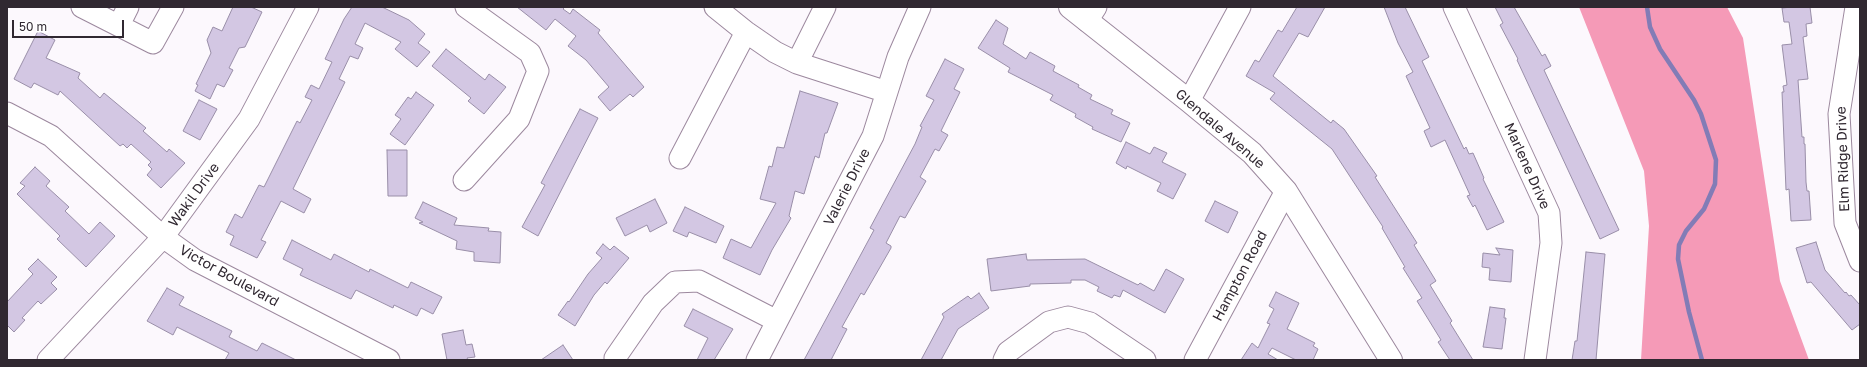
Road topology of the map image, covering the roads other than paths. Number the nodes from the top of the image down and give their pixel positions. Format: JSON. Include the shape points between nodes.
{"nodes":[{"id":1,"x":82,"y":7,"type":"edge"},
{"id":2,"x":128,"y":7,"type":"edge"},
{"id":3,"x":173,"y":7,"type":"edge"},
{"id":4,"x":308,"y":7,"type":"edge"},
{"id":5,"x":466,"y":7,"type":"edge"},
{"id":6,"x":715,"y":7,"type":"edge"},
{"id":7,"x":825,"y":7,"type":"edge"},
{"id":8,"x":920,"y":7,"type":"edge"},
{"id":9,"x":1070,"y":7,"type":"edge"},
{"id":10,"x":1240,"y":7,"type":"edge"},
{"id":11,"x":1454,"y":7,"type":"edge"},
{"id":12,"x":1856,"y":7,"type":"edge"},
{"id":13,"x":1092,"y":14,"type":"edge"},
{"id":14,"x":119,"y":25,"type":"junction"},
{"id":15,"x":746,"y":32,"type":"junction"},
{"id":16,"x":798,"y":63,"type":"junction"},
{"id":17,"x":887,"y":92,"type":"junction"},
{"id":18,"x":1189,"y":101,"type":"junction"},
{"id":19,"x":7,"y":113,"type":"edge"},
{"id":20,"x":680,"y":158,"type":"dead end"},
{"id":21,"x":464,"y":180,"type":"dead end"},
{"id":22,"x":1286,"y":191,"type":"junction"},
{"id":23,"x":163,"y":237,"type":"junction"},
{"id":24,"x":1860,"y":260,"type":"edge"},
{"id":25,"x":777,"y":321,"type":"junction"},
{"id":26,"x":615,"y":358,"type":"dead end"},
{"id":27,"x":48,"y":360,"type":"edge"},
{"id":28,"x":389,"y":360,"type":"edge"},
{"id":29,"x":757,"y":360,"type":"edge"},
{"id":30,"x":1004,"y":360,"type":"edge"},
{"id":31,"x":1145,"y":360,"type":"edge"},
{"id":32,"x":1195,"y":360,"type":"edge"},
{"id":33,"x":1391,"y":360,"type":"edge"},
{"id":34,"x":1535,"y":360,"type":"edge"}],
"edges":[{"from":1,"to":14,"type":"street"},
{"from":2,"to":14,"type":"street"},
{"from":3,"to":14,"type":"street","via":[[153,43]]},
{"from":4,"to":23,"type":"street","name":"Wakil Drive","via":[[249,119]]},
{"from":5,"to":21,"type":"street","via":[[530,53],[538,71],[519,119]]},
{"from":6,"to":15,"type":"street"},
{"from":7,"to":16,"type":"street"},
{"from":8,"to":17,"type":"street","name":"Valerie Drive","via":[[901,50]]},
{"from":9,"to":13,"type":"main road","name":"Glendale Avenue"},
{"from":10,"to":18,"type":"street"},
{"from":11,"to":34,"type":"street","name":"Marlene Drive","via":[[1549,213],[1551,244]]},
{"from":12,"to":24,"type":"street","name":"Elm Ridge Drive","via":[[1839,114],[1845,223]]},
{"from":13,"to":18,"type":"main road","name":"Glendale Avenue"},
{"from":15,"to":16,"type":"street","via":[[775,52]]},
{"from":15,"to":20,"type":"street"},
{"from":16,"to":17,"type":"street"},
{"from":17,"to":25,"type":"street","name":"Valerie Drive","via":[[873,136]]},
{"from":18,"to":22,"type":"main road","name":"Glendale Avenue","via":[[1252,153]]},
{"from":19,"to":23,"type":"street","name":"Victor Boulevard","via":[[51,136]]},
{"from":22,"to":32,"type":"street","name":"Hampton Road"},
{"from":22,"to":33,"type":"main road","name":"Glendale Avenue"},
{"from":23,"to":27,"type":"street","name":"Wakil Drive"},
{"from":23,"to":28,"type":"street","name":"Victor Boulevard","via":[[195,260]]},
{"from":25,"to":26,"type":"street","via":[[699,281],[675,282],[653,303]]},
{"from":25,"to":29,"type":"street","name":"Valerie Drive"},
{"from":30,"to":31,"type":"street","via":[[1008,352],[1049,322],[1068,317],[1090,323]]}]}
